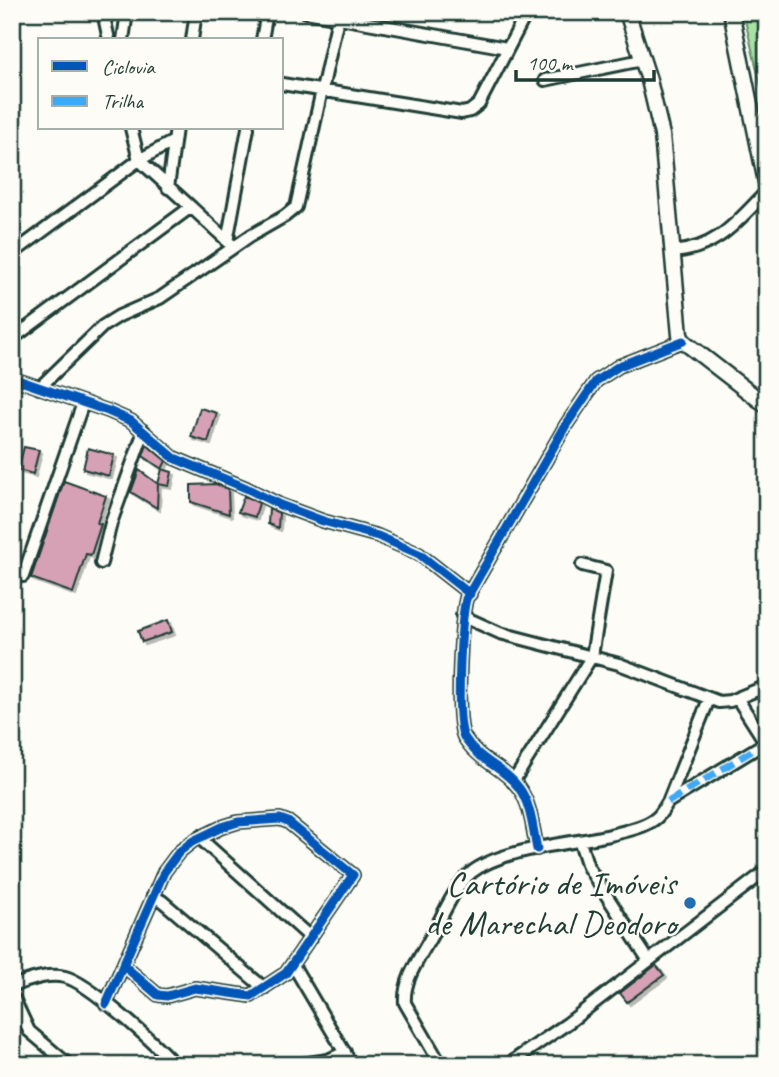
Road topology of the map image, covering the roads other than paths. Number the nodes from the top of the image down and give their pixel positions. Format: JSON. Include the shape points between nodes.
{"nodes":[{"id":1,"x":103,"y":12,"type":"edge"},
{"id":2,"x":127,"y":12,"type":"edge"},
{"id":3,"x":196,"y":12,"type":"edge"},
{"id":4,"x":267,"y":12,"type":"edge"},
{"id":5,"x":306,"y":12,"type":"edge"},
{"id":6,"x":527,"y":12,"type":"edge"},
{"id":7,"x":627,"y":12,"type":"edge"},
{"id":8,"x":731,"y":12,"type":"edge"},
{"id":9,"x":338,"y":18,"type":"junction"},
{"id":10,"x":109,"y":38,"type":"edge"},
{"id":11,"x":123,"y":38,"type":"edge"},
{"id":12,"x":192,"y":38,"type":"edge"},
{"id":13,"x":262,"y":38,"type":"edge"},
{"id":14,"x":507,"y":48,"type":"junction"},
{"id":15,"x":642,"y":60,"type":"junction"},
{"id":16,"x":545,"y":80,"type":"dead end"},
{"id":17,"x":284,"y":84,"type":"edge"},
{"id":18,"x":323,"y":91,"type":"junction"},
{"id":19,"x":132,"y":130,"type":"edge"},
{"id":20,"x":176,"y":130,"type":"edge"},
{"id":21,"x":248,"y":130,"type":"edge"},
{"id":22,"x":174,"y":141,"type":"junction"},
{"id":23,"x":139,"y":160,"type":"junction"},
{"id":24,"x":168,"y":188,"type":"junction"},
{"id":25,"x":767,"y":189,"type":"edge"},
{"id":26,"x":191,"y":207,"type":"junction"},
{"id":27,"x":231,"y":244,"type":"junction"},
{"id":28,"x":672,"y":252,"type":"junction"},
{"id":29,"x":12,"y":254,"type":"edge"},
{"id":30,"x":12,"y":339,"type":"edge"},
{"id":31,"x":683,"y":341,"type":"junction"},
{"id":32,"x":12,"y":378,"type":"edge"},
{"id":33,"x":39,"y":388,"type":"junction"},
{"id":34,"x":83,"y":403,"type":"junction"},
{"id":35,"x":767,"y":406,"type":"edge"},
{"id":36,"x":144,"y":430,"type":"junction"},
{"id":37,"x":102,"y":563,"type":"dead end"},
{"id":38,"x":582,"y":565,"type":"dead end"},
{"id":39,"x":23,"y":576,"type":"dead end"},
{"id":40,"x":470,"y":594,"type":"junction"},
{"id":41,"x":462,"y":616,"type":"junction"},
{"id":42,"x":592,"y":656,"type":"junction"},
{"id":43,"x":767,"y":686,"type":"edge"},
{"id":44,"x":737,"y":698,"type":"junction"},
{"id":45,"x":714,"y":701,"type":"junction"},
{"id":46,"x":766,"y":744,"type":"edge"},
{"id":47,"x":513,"y":782,"type":"junction"},
{"id":48,"x":668,"y":802,"type":"junction"},
{"id":49,"x":201,"y":836,"type":"junction"},
{"id":50,"x":580,"y":842,"type":"junction"},
{"id":51,"x":537,"y":849,"type":"junction"},
{"id":52,"x":767,"y":870,"type":"edge"},
{"id":53,"x":153,"y":897,"type":"junction"},
{"id":54,"x":311,"y":938,"type":"junction"},
{"id":55,"x":649,"y":961,"type":"junction"},
{"id":56,"x":123,"y":965,"type":"junction"},
{"id":57,"x":293,"y":965,"type":"junction"},
{"id":58,"x":12,"y":985,"type":"edge"},
{"id":59,"x":264,"y":988,"type":"junction"},
{"id":60,"x":14,"y":999,"type":"dead end"},
{"id":61,"x":106,"y":1004,"type":"junction"},
{"id":62,"x":345,"y":1052,"type":"junction"},
{"id":63,"x":69,"y":1065,"type":"edge"},
{"id":64,"x":175,"y":1065,"type":"edge"},
{"id":65,"x":295,"y":1065,"type":"edge"},
{"id":66,"x":352,"y":1065,"type":"edge"},
{"id":67,"x":441,"y":1065,"type":"edge"},
{"id":68,"x":507,"y":1065,"type":"edge"}],
"edges":[{"from":1,"to":10,"type":"street"},
{"from":2,"to":11,"type":"street"},
{"from":3,"to":12,"type":"street"},
{"from":4,"to":13,"type":"street"},
{"from":5,"to":9,"type":"street"},
{"from":6,"to":14,"type":"street"},
{"from":7,"to":15,"type":"street"},
{"from":8,"to":25,"type":"street"},
{"from":9,"to":14,"type":"street"},
{"from":9,"to":18,"type":"street"},
{"from":14,"to":18,"type":"street","via":[[479,104],[470,111]]},
{"from":15,"to":16,"type":"street"},
{"from":15,"to":28,"type":"street","via":[[662,135]]},
{"from":17,"to":18,"type":"street"},
{"from":18,"to":27,"type":"street","via":[[296,207]]},
{"from":19,"to":23,"type":"street"},
{"from":20,"to":22,"type":"street"},
{"from":21,"to":27,"type":"street"},
{"from":22,"to":23,"type":"street"},
{"from":22,"to":24,"type":"street"},
{"from":23,"to":24,"type":"street"},
{"from":23,"to":29,"type":"street"},
{"from":24,"to":26,"type":"street"},
{"from":25,"to":28,"type":"street","via":[[708,245]]},
{"from":26,"to":27,"type":"street"},
{"from":26,"to":30,"type":"street"},
{"from":27,"to":33,"type":"street","via":[[160,298],[103,326]]},
{"from":28,"to":31,"type":"street"},
{"from":31,"to":35,"type":"street"},
{"from":31,"to":40,"type":"street","via":[[619,366],[596,381]]},
{"from":32,"to":33,"type":"street"},
{"from":33,"to":34,"type":"street"},
{"from":34,"to":36,"type":"street"},
{"from":34,"to":39,"type":"street"},
{"from":36,"to":37,"type":"street"},
{"from":36,"to":40,"type":"street","via":[[174,458],[197,469],[301,514],[378,536],[419,554]]},
{"from":38,"to":42,"type":"street","via":[[607,571]]},
{"from":40,"to":41,"type":"street"},
{"from":41,"to":42,"type":"street","via":[[500,633]]},
{"from":41,"to":47,"type":"street","via":[[462,734],[477,755]]},
{"from":42,"to":45,"type":"street"},
{"from":42,"to":47,"type":"street"},
{"from":43,"to":44,"type":"street"},
{"from":44,"to":45,"type":"street"},
{"from":44,"to":46,"type":"street"},
{"from":45,"to":48,"type":"street"},
{"from":46,"to":48,"type":"street"},
{"from":47,"to":51,"type":"street","via":[[527,804]]},
{"from":48,"to":50,"type":"street","via":[[652,821]]},
{"from":49,"to":53,"type":"street","via":[[173,858]]},
{"from":49,"to":54,"type":"street"},
{"from":49,"to":54,"type":"street","via":[[238,822],[280,819],[353,875]]},
{"from":50,"to":51,"type":"street"},
{"from":50,"to":55,"type":"street","via":[[588,867]]},
{"from":51,"to":67,"type":"street","via":[[507,855],[469,875],[411,976],[405,1003]]},
{"from":52,"to":55,"type":"street"},
{"from":53,"to":56,"type":"street"},
{"from":53,"to":59,"type":"street"},
{"from":54,"to":57,"type":"street"},
{"from":55,"to":68,"type":"street"},
{"from":56,"to":59,"type":"street","via":[[158,995],[195,988],[251,996]]},
{"from":56,"to":61,"type":"street"},
{"from":57,"to":59,"type":"street"},
{"from":57,"to":62,"type":"street"},
{"from":58,"to":61,"type":"street","via":[[41,977],[69,978]]},
{"from":60,"to":63,"type":"street","via":[[29,1031]]},
{"from":61,"to":64,"type":"street"},
{"from":62,"to":65,"type":"street"},
{"from":62,"to":66,"type":"street"}]}
